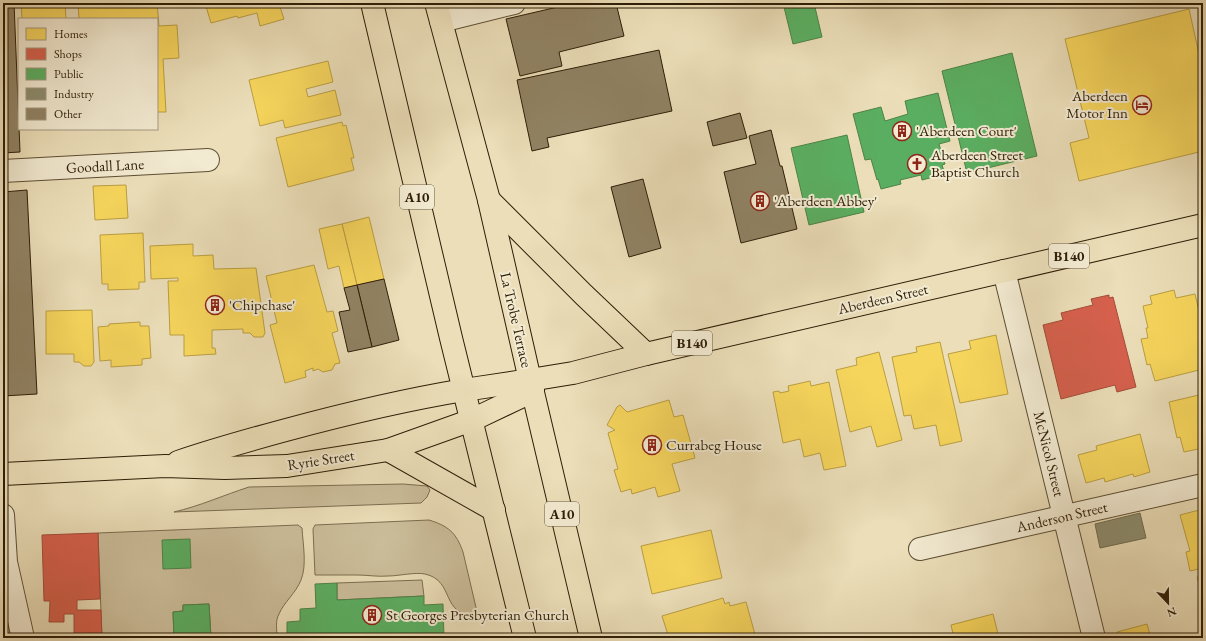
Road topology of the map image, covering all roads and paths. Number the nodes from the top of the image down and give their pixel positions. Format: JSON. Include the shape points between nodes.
{"nodes":[{"id":1,"x":372,"y":3,"type":"edge"},
{"id":2,"x":514,"y":3,"type":"edge"},
{"id":3,"x":439,"y":12,"type":"edge"},
{"id":4,"x":208,"y":160,"type":"dead end"},
{"id":5,"x":3,"y":171,"type":"edge"},
{"id":6,"x":489,"y":200,"type":"junction"},
{"id":7,"x":1203,"y":224,"type":"edge"},
{"id":8,"x":1004,"y":270,"type":"junction"},
{"id":9,"x":646,"y":354,"type":"junction"},
{"id":10,"x":531,"y":386,"type":"junction"},
{"id":11,"x":464,"y":390,"type":"junction"},
{"id":12,"x":472,"y":420,"type":"junction"},
{"id":13,"x":388,"y":450,"type":"junction"},
{"id":14,"x":165,"y":466,"type":"junction"},
{"id":15,"x":3,"y":474,"type":"edge"},
{"id":16,"x":1203,"y":485,"type":"edge"},
{"id":17,"x":494,"y":510,"type":"junction"},
{"id":18,"x":3,"y":515,"type":"edge"},
{"id":19,"x":1064,"y":516,"type":"junction"},
{"id":20,"x":920,"y":549,"type":"dead end"},
{"id":21,"x":23,"y":638,"type":"edge"},
{"id":22,"x":525,"y":638,"type":"edge"},
{"id":23,"x":591,"y":638,"type":"edge"},
{"id":24,"x":1094,"y":638,"type":"edge"}],
"edges":[{"from":1,"to":11,"type":"main road","number":"A10"},
{"from":2,"to":3,"type":"street"},
{"from":3,"to":6,"type":"main road","name":"La Trobe Terrace","number":"A10"},
{"from":4,"to":5,"type":"street","name":"Goodall Lane"},
{"from":6,"to":9,"type":"main road"},
{"from":6,"to":10,"type":"main road","name":"La Trobe Terrace","number":"A10"},
{"from":7,"to":8,"type":"main road","name":"Aberdeen Street","number":"B140"},
{"from":8,"to":9,"type":"main road","name":"Aberdeen Street","number":"B140"},
{"from":8,"to":19,"type":"street","name":"McNicol Street"},
{"from":9,"to":10,"type":"main road","name":"Aberdeen Street","number":"B140"},
{"from":10,"to":11,"type":"main road","number":"B140"},
{"from":10,"to":12,"type":"main road","number":"B140"},
{"from":10,"to":23,"type":"main road","name":"La Trobe Terrace","number":"A10"},
{"from":11,"to":12,"type":"main road","number":"A10"},
{"from":11,"to":14,"type":"main road","name":"Ryrie Street","via":[[420,397],[324,420],[214,449]]},
{"from":12,"to":13,"type":"main road","name":"Ryrie Street"},
{"from":12,"to":17,"type":"main road","number":"A10"},
{"from":13,"to":14,"type":"main road","name":"Ryrie Street","via":[[287,466]]},
{"from":13,"to":17,"type":"main road"},
{"from":14,"to":15,"type":"main road","name":"Ryrie Street"},
{"from":16,"to":19,"type":"street","name":"Anderson Street"},
{"from":17,"to":22,"type":"main road","number":"A10"},
{"from":18,"to":21,"type":"street","via":[[6,562]]},
{"from":19,"to":20,"type":"street","name":"Anderson Street"},
{"from":19,"to":24,"type":"street","name":"McNicol Street"}]}
